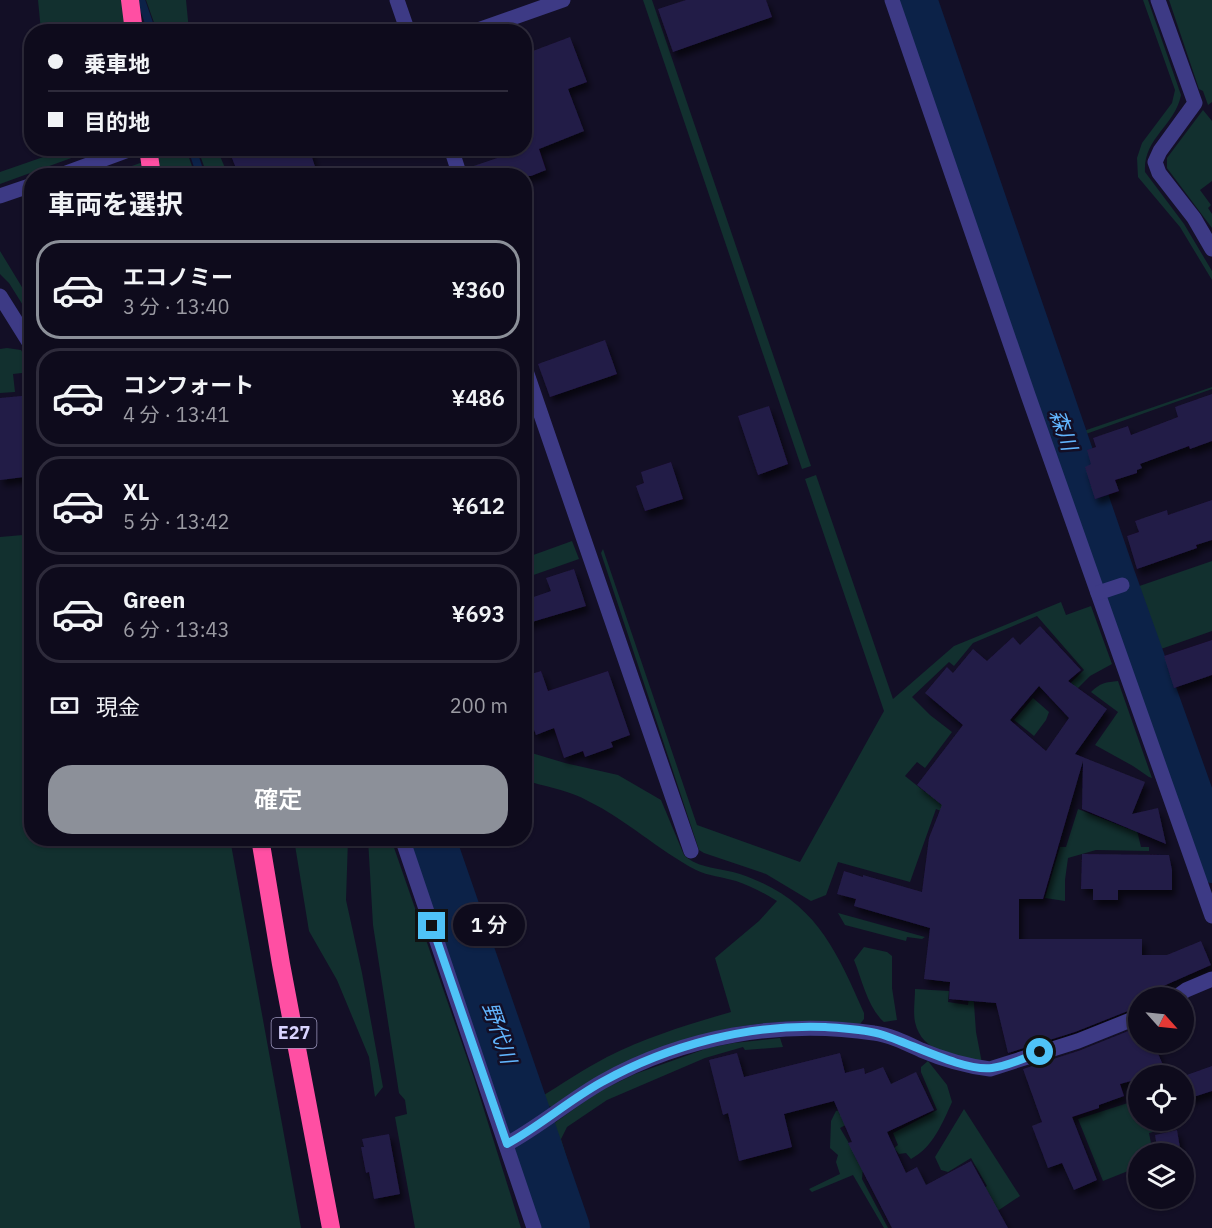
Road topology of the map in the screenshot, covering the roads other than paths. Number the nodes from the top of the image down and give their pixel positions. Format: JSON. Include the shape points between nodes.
{"nodes":[{"id":1,"x":130,"y":0,"type":"edge"},
{"id":2,"x":397,"y":0,"type":"edge"},
{"id":3,"x":563,"y":0,"type":"edge"},
{"id":4,"x":892,"y":0,"type":"edge"},
{"id":5,"x":1158,"y":0,"type":"edge"},
{"id":6,"x":133,"y":24,"type":"edge"},
{"id":7,"x":405,"y":24,"type":"edge"},
{"id":8,"x":495,"y":24,"type":"edge"},
{"id":9,"x":112,"y":156,"type":"edge"},
{"id":10,"x":80,"y":168,"type":"edge"},
{"id":11,"x":24,"y":188,"type":"edge"},
{"id":12,"x":0,"y":196,"type":"edge"},
{"id":13,"x":1212,"y":249,"type":"edge"},
{"id":14,"x":0,"y":296,"type":"edge"},
{"id":15,"x":24,"y":334,"type":"edge"},
{"id":16,"x":532,"y":388,"type":"edge"},
{"id":17,"x":261,"y":846,"type":"edge"},
{"id":18,"x":405,"y":846,"type":"edge"},
{"id":19,"x":691,"y":851,"type":"dead end"},
{"id":20,"x":1212,"y":916,"type":"edge"},
{"id":21,"x":1212,"y":979,"type":"edge"},
{"id":22,"x":1193,"y":987,"type":"edge"},
{"id":23,"x":1128,"y":1021,"type":"edge"},
{"id":24,"x":507,"y":1144,"type":"junction"},
{"id":25,"x":332,"y":1228,"type":"edge"},
{"id":26,"x":534,"y":1228,"type":"edge"}],
"edges":[{"from":1,"to":6,"type":"highway"},
{"from":2,"to":7,"type":"street"},
{"from":3,"to":8,"type":"street"},
{"from":4,"to":20,"type":"street","via":[[1110,589]]},
{"from":5,"to":13,"type":"street","via":[[1195,103],[1155,162]]},
{"from":9,"to":10,"type":"street"},
{"from":11,"to":12,"type":"street"},
{"from":14,"to":15,"type":"street"},
{"from":16,"to":19,"type":"street"},
{"from":17,"to":25,"type":"highway","number":"E27"},
{"from":18,"to":24,"type":"street"},
{"from":21,"to":22,"type":"street"},
{"from":23,"to":24,"type":"street","via":[[990,1069],[948,1059],[877,1033],[796,1027],[735,1034],[625,1070]]},
{"from":24,"to":26,"type":"street"}]}
